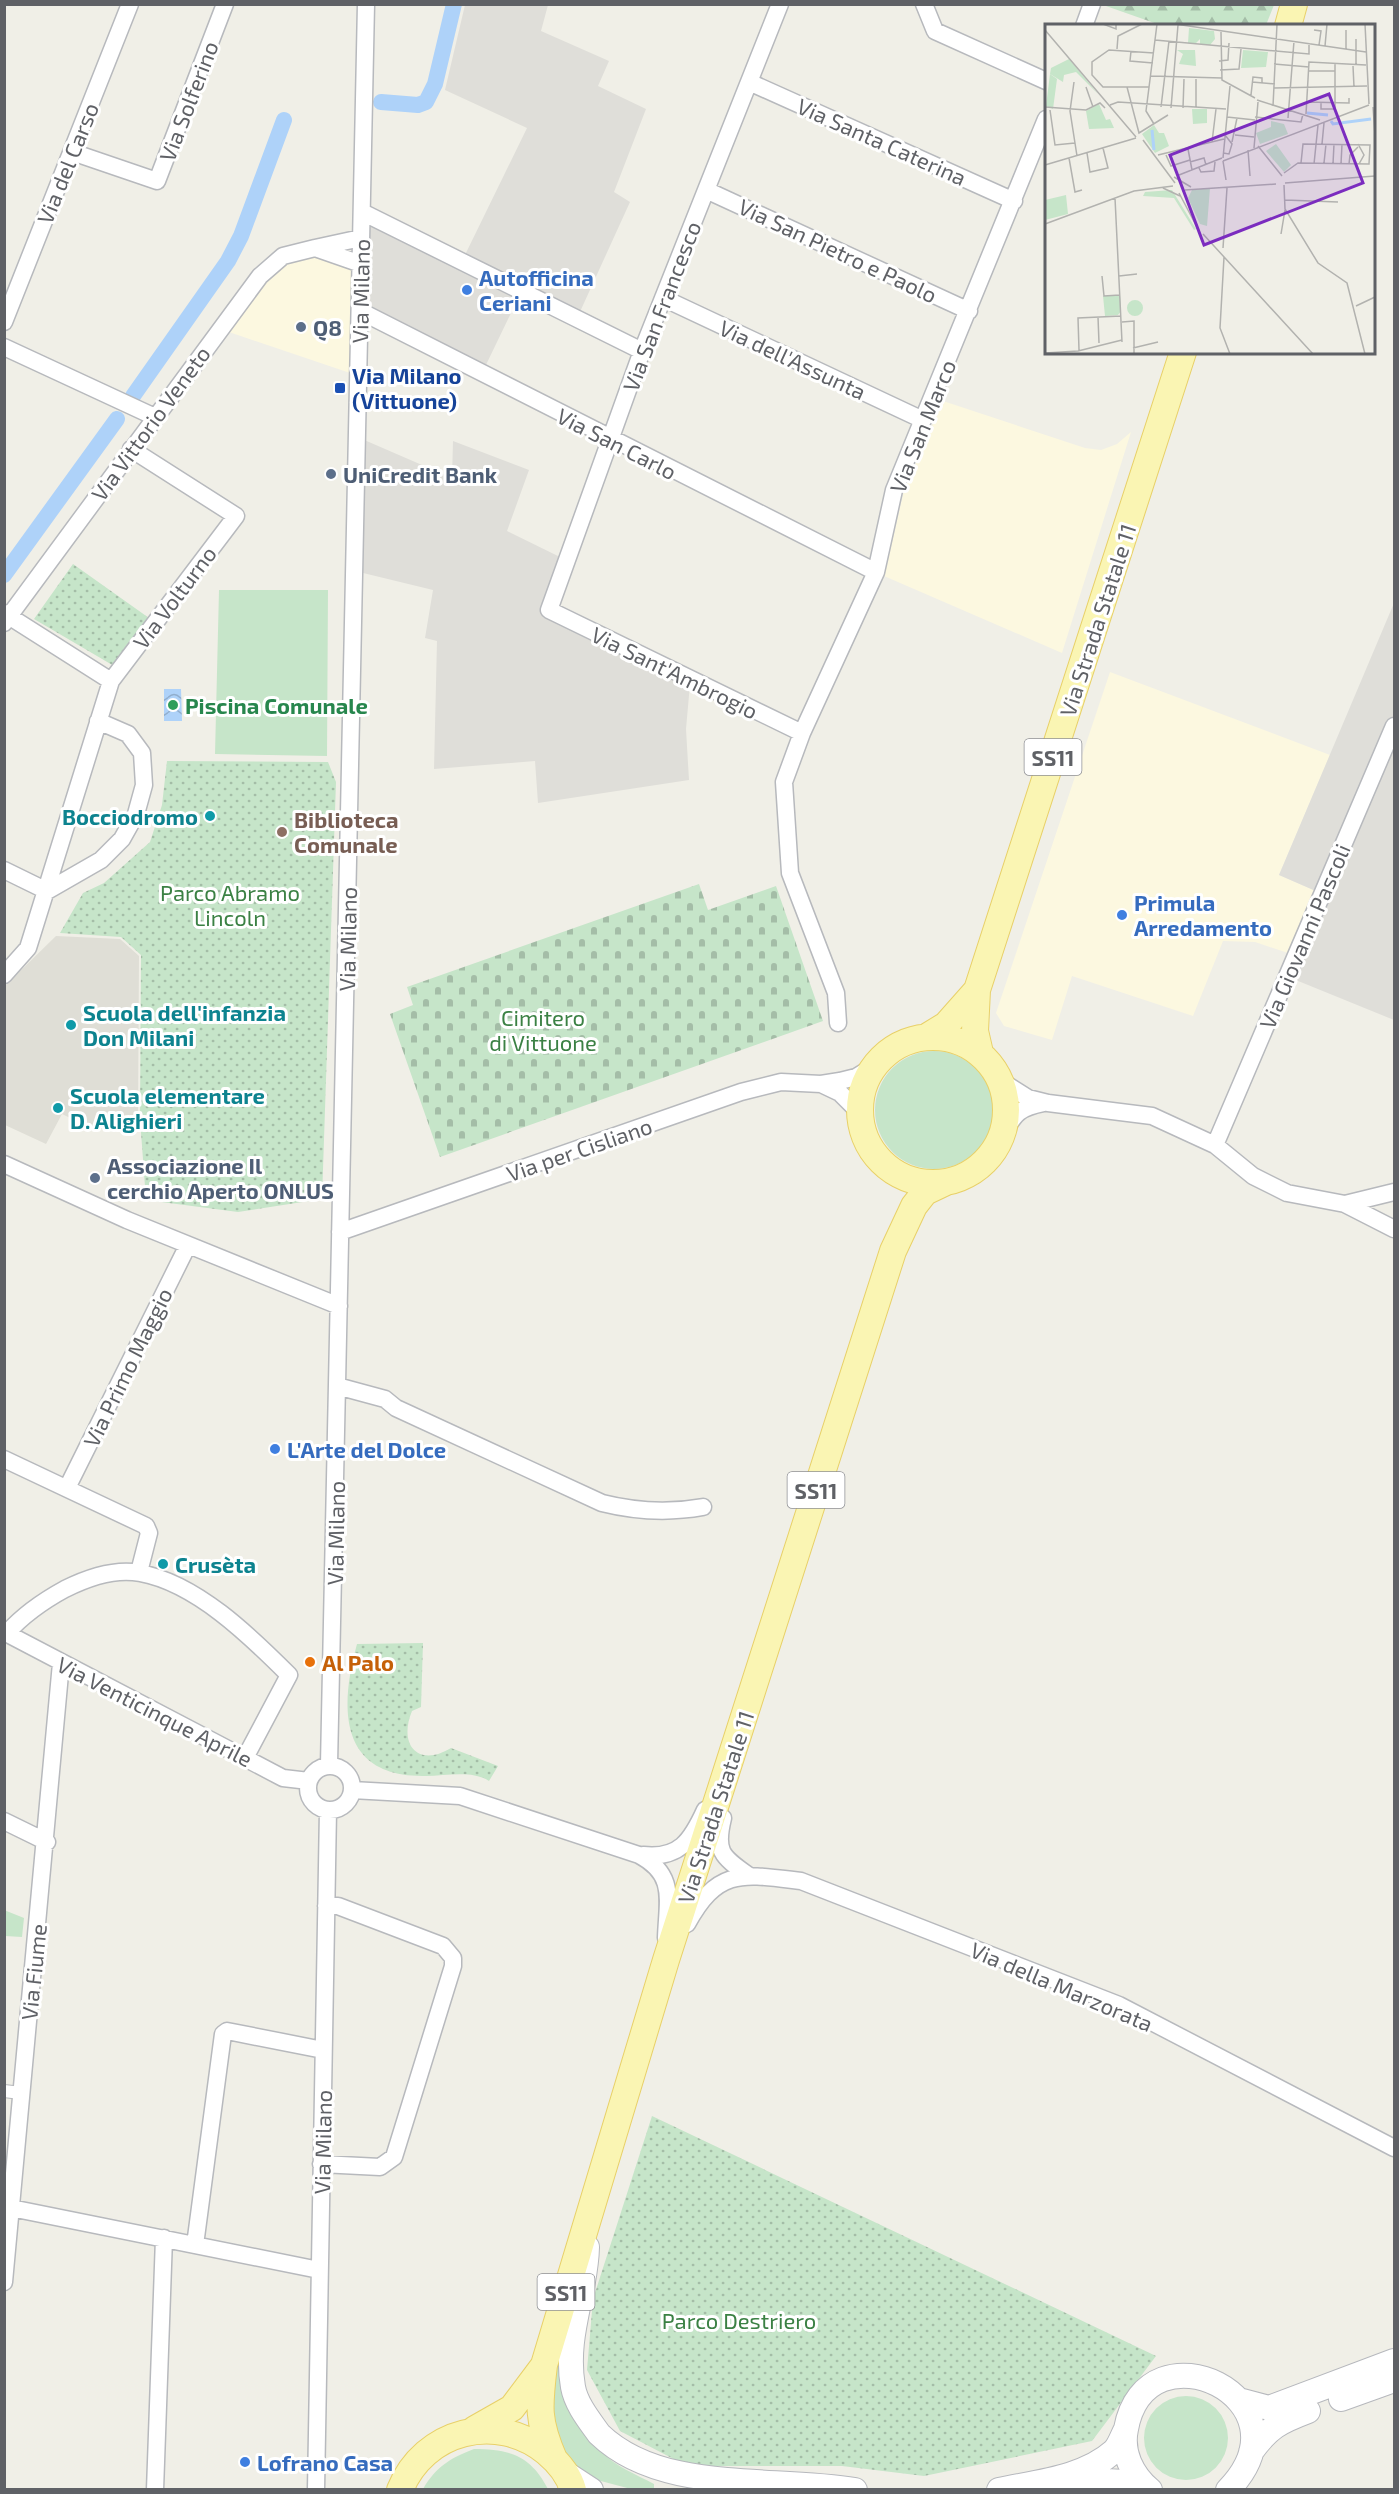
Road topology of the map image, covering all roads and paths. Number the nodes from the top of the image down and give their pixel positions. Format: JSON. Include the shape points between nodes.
{"nodes":[{"id":1,"x":130,"y":4,"type":"edge"},
{"id":2,"x":225,"y":4,"type":"edge"},
{"id":3,"x":366,"y":4,"type":"edge"},
{"id":4,"x":780,"y":4,"type":"edge"},
{"id":5,"x":924,"y":4,"type":"edge"},
{"id":6,"x":1092,"y":4,"type":"edge"},
{"id":7,"x":1294,"y":4,"type":"edge"},
{"id":8,"x":1085,"y":24,"type":"edge"},
{"id":9,"x":1289,"y":24,"type":"edge"},
{"id":10,"x":1045,"y":80,"type":"edge"},
{"id":11,"x":749,"y":82,"type":"junction"},
{"id":12,"x":1045,"y":124,"type":"edge"},
{"id":13,"x":72,"y":152,"type":"junction"},
{"id":14,"x":706,"y":190,"type":"junction"},
{"id":15,"x":1014,"y":201,"type":"junction"},
{"id":16,"x":362,"y":212,"type":"junction"},
{"id":17,"x":362,"y":238,"type":"junction"},
{"id":18,"x":315,"y":248,"type":"junction"},
{"id":19,"x":361,"y":264,"type":"junction"},
{"id":20,"x":663,"y":298,"type":"junction"},
{"id":21,"x":360,"y":311,"type":"junction"},
{"id":22,"x":969,"y":311,"type":"junction"},
{"id":23,"x":4,"y":322,"type":"edge"},
{"id":24,"x":4,"y":347,"type":"edge"},
{"id":25,"x":642,"y":351,"type":"junction"},
{"id":26,"x":1182,"y":354,"type":"edge"},
{"id":27,"x":154,"y":417,"type":"junction"},
{"id":28,"x":923,"y":420,"type":"junction"},
{"id":29,"x":609,"y":439,"type":"junction"},
{"id":30,"x":131,"y":449,"type":"junction"},
{"id":31,"x":876,"y":572,"type":"junction"},
{"id":32,"x":549,"y":610,"type":"joint"},
{"id":33,"x":6,"y":617,"type":"edge"},
{"id":34,"x":111,"y":681,"type":"junction"},
{"id":35,"x":98,"y":721,"type":"junction"},
{"id":36,"x":1395,"y":726,"type":"edge"},
{"id":37,"x":802,"y":733,"type":"junction"},
{"id":38,"x":4,"y":870,"type":"edge"},
{"id":39,"x":47,"y":891,"type":"junction"},
{"id":40,"x":4,"y":975,"type":"edge"},
{"id":41,"x":977,"y":990,"type":"junction"},
{"id":42,"x":838,"y":1023,"type":"dead end"},
{"id":43,"x":928,"y":1036,"type":"junction"},
{"id":44,"x":980,"y":1053,"type":"junction"},
{"id":45,"x":874,"y":1066,"type":"junction"},
{"id":46,"x":1001,"y":1081,"type":"junction"},
{"id":47,"x":821,"y":1084,"type":"junction"},
{"id":48,"x":1048,"y":1103,"type":"junction"},
{"id":49,"x":859,"y":1112,"type":"junction"},
{"id":50,"x":1002,"y":1135,"type":"junction"},
{"id":51,"x":1215,"y":1145,"type":"junction"},
{"id":52,"x":4,"y":1164,"type":"edge"},
{"id":53,"x":887,"y":1168,"type":"junction"},
{"id":54,"x":946,"y":1182,"type":"junction"},
{"id":55,"x":1395,"y":1192,"type":"edge"},
{"id":56,"x":1345,"y":1204,"type":"junction"},
{"id":57,"x":1395,"y":1229,"type":"edge"},
{"id":58,"x":340,"y":1232,"type":"junction"},
{"id":59,"x":188,"y":1245,"type":"junction"},
{"id":60,"x":893,"y":1251,"type":"junction"},
{"id":61,"x":339,"y":1306,"type":"junction"},
{"id":62,"x":337,"y":1386,"type":"junction"},
{"id":63,"x":4,"y":1459,"type":"edge"},
{"id":64,"x":66,"y":1488,"type":"junction"},
{"id":65,"x":702,"y":1507,"type":"dead end"},
{"id":66,"x":139,"y":1572,"type":"junction"},
{"id":67,"x":6,"y":1632,"type":"edge"},
{"id":68,"x":61,"y":1663,"type":"junction"},
{"id":69,"x":741,"y":1730,"type":"junction"},
{"id":70,"x":245,"y":1758,"type":"junction"},
{"id":71,"x":329,"y":1765,"type":"junction"},
{"id":72,"x":309,"y":1781,"type":"junction"},
{"id":73,"x":352,"y":1790,"type":"junction"},
{"id":74,"x":328,"y":1810,"type":"junction"},
{"id":75,"x":4,"y":1821,"type":"edge"},
{"id":76,"x":47,"y":1842,"type":"junction"},
{"id":77,"x":639,"y":1855,"type":"junction"},
{"id":78,"x":748,"y":1875,"type":"junction"},
{"id":79,"x":326,"y":1906,"type":"junction"},
{"id":80,"x":666,"y":1960,"type":"junction"},
{"id":81,"x":323,"y":2050,"type":"junction"},
{"id":82,"x":13,"y":2092,"type":"edge"},
{"id":83,"x":1395,"y":2148,"type":"edge"},
{"id":84,"x":321,"y":2164,"type":"junction"},
{"id":85,"x":11,"y":2208,"type":"junction"},
{"id":86,"x":588,"y":2218,"type":"junction"},
{"id":87,"x":164,"y":2238,"type":"junction"},
{"id":88,"x":195,"y":2245,"type":"junction"},
{"id":89,"x":319,"y":2270,"type":"junction"},
{"id":90,"x":4,"y":2282,"type":"edge"},
{"id":91,"x":1395,"y":2361,"type":"edge"},
{"id":92,"x":544,"y":2365,"type":"junction"},
{"id":93,"x":1395,"y":2380,"type":"edge"},
{"id":94,"x":1239,"y":2400,"type":"junction"},
{"id":95,"x":474,"y":2430,"type":"junction"},
{"id":96,"x":1125,"y":2431,"type":"junction"},
{"id":97,"x":1251,"y":2452,"type":"junction"},
{"id":98,"x":564,"y":2474,"type":"edge"},
{"id":99,"x":315,"y":2484,"type":"edge"},
{"id":100,"x":155,"y":2490,"type":"edge"},
{"id":101,"x":400,"y":2490,"type":"edge"},
{"id":102,"x":591,"y":2490,"type":"edge"},
{"id":103,"x":855,"y":2490,"type":"edge"},
{"id":104,"x":999,"y":2490,"type":"edge"},
{"id":105,"x":1071,"y":2490,"type":"edge"},
{"id":106,"x":1147,"y":2490,"type":"edge"},
{"id":107,"x":1228,"y":2490,"type":"edge"}],
"edges":[{"from":1,"to":13,"type":"street","name":"Via del Carso"},
{"from":2,"to":13,"type":"street","name":"Via Solferino","via":[[157,181]]},
{"from":3,"to":16,"type":"street","name":"Via Milano"},
{"from":4,"to":11,"type":"street","name":"Via San Francesco"},
{"from":5,"to":10,"type":"street","via":[[935,31]]},
{"from":6,"to":8,"type":"street"},
{"from":7,"to":9,"type":"main road"},
{"from":11,"to":14,"type":"street","name":"Via San Francesco"},
{"from":11,"to":15,"type":"street","name":"Via Santa Caterina"},
{"from":12,"to":15,"type":"street","name":"Via San Marco"},
{"from":13,"to":23,"type":"street","name":"Via del Carso"},
{"from":14,"to":20,"type":"street","name":"Via San Francesco"},
{"from":14,"to":22,"type":"street","name":"Via San Pietro e Paolo"},
{"from":15,"to":22,"type":"street","name":"Via San Marco"},
{"from":16,"to":17,"type":"street","name":"Via Milano"},
{"from":16,"to":25,"type":"street"},
{"from":17,"to":18,"type":"street","name":"Via Vittorio Veneto"},
{"from":17,"to":19,"type":"street","name":"Via Milano"},
{"from":18,"to":19,"type":"street"},
{"from":18,"to":27,"type":"street","name":"Via Vittorio Veneto","via":[[283,256],[260,276]]},
{"from":19,"to":21,"type":"street","name":"Via Milano"},
{"from":20,"to":25,"type":"street","name":"Via San Francesco"},
{"from":20,"to":28,"type":"street","name":"Via dell'Assunta"},
{"from":21,"to":29,"type":"street","name":"Via San Carlo"},
{"from":21,"to":58,"type":"street","name":"Via Milano"},
{"from":22,"to":28,"type":"street","name":"Via San Marco"},
{"from":24,"to":27,"type":"street"},
{"from":25,"to":29,"type":"street","name":"Via San Francesco"},
{"from":26,"to":41,"type":"main road","name":"Via Strada Statale 11","number":"SS11"},
{"from":27,"to":30,"type":"street","name":"Via Vittorio Veneto"},
{"from":28,"to":31,"type":"street","name":"Via San Marco","via":[[894,490]]},
{"from":29,"to":31,"type":"street","name":"Via San Carlo"},
{"from":29,"to":32,"type":"street","name":"Via San Francesco"},
{"from":30,"to":33,"type":"street","name":"Via Vittorio Veneto"},
{"from":30,"to":34,"type":"street","name":"Via Volturno","via":[[236,516]]},
{"from":31,"to":37,"type":"street","name":"Via San Marco"},
{"from":32,"to":37,"type":"street","name":"Via Sant'Ambrogio"},
{"from":33,"to":34,"type":"street"},
{"from":34,"to":35,"type":"street"},
{"from":35,"to":39,"type":"street"},
{"from":35,"to":39,"type":"street","via":[[128,734],[142,753],[144,785],[136,814],[122,839],[100,860]]},
{"from":36,"to":51,"type":"street","name":"Via Giovanni Pascoli"},
{"from":37,"to":42,"type":"street","name":"Via San Marco","via":[[784,782],[790,873],[836,993]]},
{"from":38,"to":39,"type":"street"},
{"from":39,"to":40,"type":"street","via":[[28,948]]},
{"from":41,"to":43,"type":"main road","name":"Via Strada Statale 11","via":[[946,1025]]},
{"from":41,"to":44,"type":"main road","name":"Via Strada Statale 11","via":[[975,1031]]},
{"from":43,"to":44,"type":"main road","name":"Via Strada Statale 11","via":[[947,1037]]},
{"from":43,"to":45,"type":"main road","name":"Via Strada Statale 11","via":[[908,1040]]},
{"from":44,"to":46,"type":"main road","name":"Via Strada Statale 11"},
{"from":45,"to":47,"type":"street","name":"Via per Cisliano","via":[[856,1077]]},
{"from":45,"to":49,"type":"main road","name":"Via Strada Statale 11","via":[[862,1088]]},
{"from":46,"to":48,"type":"street","via":[[1028,1098]]},
{"from":46,"to":50,"type":"main road","name":"Via Strada Statale 11","via":[[1006,1099]]},
{"from":47,"to":49,"type":"street","name":"Via per Cisliano","via":[[840,1093]]},
{"from":47,"to":58,"type":"street","name":"Via per Cisliano","via":[[781,1082],[741,1092]]},
{"from":48,"to":50,"type":"street","via":[[1028,1106],[1015,1114]]},
{"from":48,"to":51,"type":"street","via":[[1152,1116]]},
{"from":49,"to":53,"type":"main road","name":"Via Strada Statale 11","via":[[863,1133]]},
{"from":50,"to":54,"type":"main road","name":"Via Strada Statale 11","via":[[989,1157],[970,1173]]},
{"from":51,"to":56,"type":"street","via":[[1253,1176],[1287,1194]]},
{"from":52,"to":59,"type":"street"},
{"from":53,"to":54,"type":"main road","name":"Via Strada Statale 11","via":[[926,1183]]},
{"from":53,"to":60,"type":"main road","name":"Via Strada Statale 11","via":[[899,1203]]},
{"from":54,"to":60,"type":"main road","name":"Via Strada Statale 11","via":[[925,1192],[914,1206]]},
{"from":55,"to":56,"type":"street"},
{"from":56,"to":57,"type":"street"},
{"from":58,"to":61,"type":"street","name":"Via Milano"},
{"from":59,"to":61,"type":"street"},
{"from":59,"to":64,"type":"street","name":"Via Primo Maggio"},
{"from":60,"to":69,"type":"main road","name":"Via Strada Statale 11","number":"SS11"},
{"from":61,"to":62,"type":"street","name":"Via Milano"},
{"from":62,"to":65,"type":"street","via":[[385,1399],[396,1408],[602,1503],[620,1508],[683,1511]]},
{"from":62,"to":71,"type":"street","name":"Via Milano"},
{"from":63,"to":64,"type":"street"},
{"from":64,"to":66,"type":"street","via":[[146,1526],[149,1533]]},
{"from":66,"to":67,"type":"street","via":[[117,1572],[70,1586],[30,1610]]},
{"from":66,"to":70,"type":"street","via":[[166,1580],[220,1612],[289,1675]]},
{"from":67,"to":68,"type":"street","name":"Via Venticinque Aprile"},
{"from":68,"to":70,"type":"street","name":"Via Venticinque Aprile"},
{"from":68,"to":76,"type":"street","name":"Via Fiume"},
{"from":69,"to":77,"type":"street","via":[[688,1839],[662,1857]]},
{"from":69,"to":78,"type":"street","via":[[718,1839],[721,1853]]},
{"from":69,"to":80,"type":"main road","name":"Via Strada Statale 11"},
{"from":70,"to":72,"type":"street","name":"Via Venticinque Aprile","via":[[284,1778]]},
{"from":71,"to":72,"type":"street","via":[[320,1768]]},
{"from":71,"to":73,"type":"street","via":[[348,1774]]},
{"from":72,"to":74,"type":"street","via":[[312,1800]]},
{"from":73,"to":74,"type":"street","via":[[345,1805]]},
{"from":73,"to":77,"type":"street","via":[[460,1796]]},
{"from":74,"to":79,"type":"street","name":"Via Milano"},
{"from":75,"to":76,"type":"street"},
{"from":76,"to":82,"type":"street","name":"Via Fiume"},
{"from":77,"to":80,"type":"street","via":[[655,1863],[668,1892]]},
{"from":78,"to":80,"type":"street","name":"Via della Marzorata","via":[[708,1890]]},
{"from":78,"to":83,"type":"street","name":"Via della Marzorata","via":[[801,1881],[1119,2005]]},
{"from":79,"to":81,"type":"street","name":"Via Milano"},
{"from":79,"to":84,"type":"street","via":[[338,1906],[442,1946],[453,1958],[453,1966],[394,2157],[380,2167]]},
{"from":80,"to":86,"type":"main road","name":"Via Strada Statale 11"},
{"from":81,"to":84,"type":"street","name":"Via Milano"},
{"from":81,"to":88,"type":"street","via":[[227,2031],[223,2034]]},
{"from":82,"to":85,"type":"street","name":"Via Fiume"},
{"from":84,"to":89,"type":"street","name":"Via Milano"},
{"from":85,"to":87,"type":"street"},
{"from":85,"to":90,"type":"street","name":"Via Fiume"},
{"from":86,"to":92,"type":"main road","name":"Via Strada Statale 11","number":"SS11"},
{"from":86,"to":103,"type":"main road","via":[[587,2264],[574,2319],[571,2356],[574,2388],[586,2416],[604,2441],[623,2460],[653,2476],[702,2489]]},
{"from":87,"to":88,"type":"street"},
{"from":87,"to":100,"type":"street"},
{"from":88,"to":89,"type":"street"},
{"from":89,"to":99,"type":"street","name":"Via Milano"},
{"from":91,"to":94,"type":"main road","via":[[1269,2408]]},
{"from":92,"to":95,"type":"main road","name":"Via Strada Statale 11","via":[[512,2408]]},
{"from":92,"to":98,"type":"main road","name":"Via Strada Statale 11","via":[[540,2424]]},
{"from":93,"to":97,"type":"main road","via":[[1277,2423]]},
{"from":94,"to":96,"type":"main road","via":[[1216,2381],[1172,2377],[1146,2392],[1129,2416]]},
{"from":94,"to":97,"type":"main road","via":[[1251,2425]]},
{"from":95,"to":98,"type":"main road","via":[[504,2431],[533,2442]]},
{"from":95,"to":101,"type":"main road","via":[[447,2438],[423,2454],[405,2476]]},
{"from":96,"to":104,"type":"main road","via":[[1116,2450],[1070,2475]]},
{"from":96,"to":106,"type":"main road","via":[[1128,2459]]},
{"from":97,"to":107,"type":"main road","via":[[1239,2478]]},
{"from":98,"to":102,"type":"main road"},
{"from":105,"to":106,"type":"main road","via":[[1123,2480]]}]}
